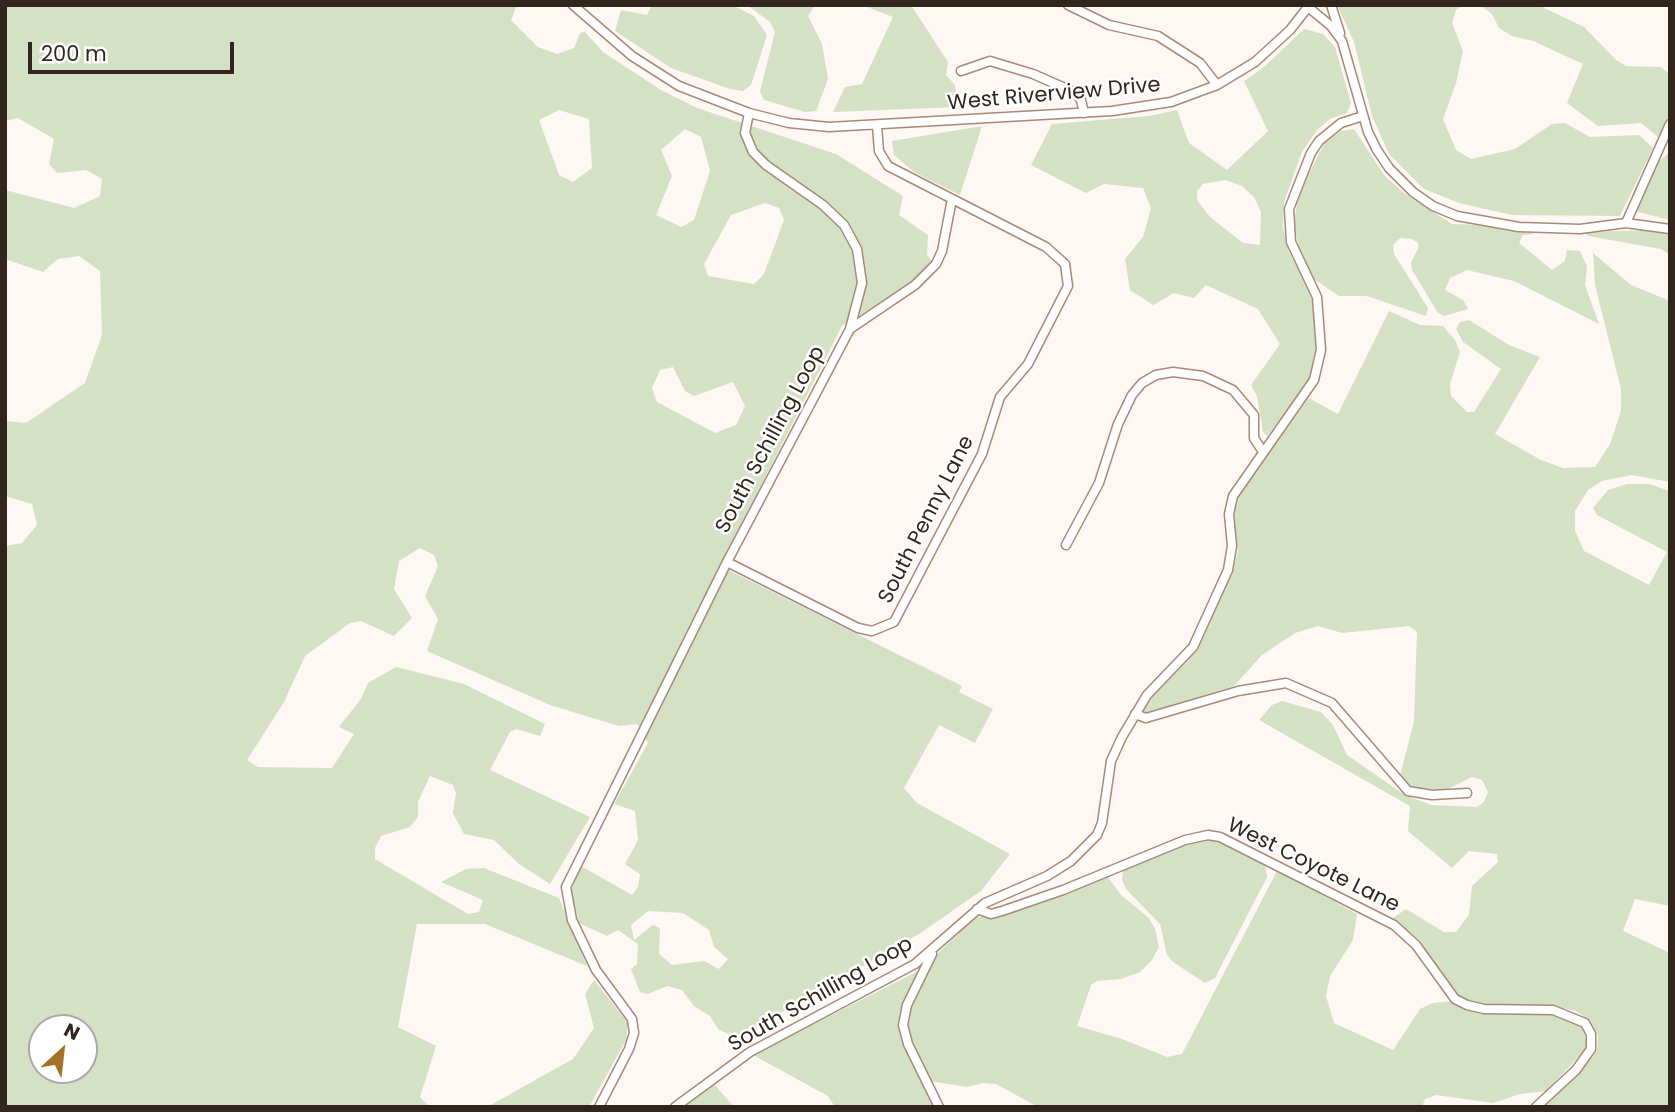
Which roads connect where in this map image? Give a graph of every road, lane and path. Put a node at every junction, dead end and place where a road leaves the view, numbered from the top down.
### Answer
1 (573, 5) edge
2 (1068, 5) edge
3 (1331, 5) edge
4 (1309, 6) edge
5 (1346, 52) junction
6 (961, 71) dead end
7 (1217, 85) junction
8 (749, 113) junction
9 (1084, 113) junction
10 (1363, 116) junction
11 (1670, 124) edge
12 (877, 126) junction
13 (952, 199) junction
14 (1626, 223) junction
15 (1670, 229) edge
16 (850, 329) junction
17 (1263, 452) junction
18 (1066, 545) dead end
19 (727, 562) junction
20 (1135, 714) junction
21 (1467, 793) dead end
22 (977, 909) junction
23 (933, 951) junction
24 (599, 1107) edge
25 (675, 1107) edge
26 (939, 1107) edge
27 (1536, 1107) edge

1 - 8 street, West Riverview Drive
2 - 7 street
3 - 5 street
4 - 5 street, West Riverview Drive
4 - 7 street, West Riverview Drive
5 - 10 street, West Riverview Drive
6 - 9 street
7 - 9 street, West Riverview Drive
8 - 12 street, West Riverview Drive
8 - 16 street, South Schilling Loop
9 - 12 street, West Riverview Drive
10 - 14 street, West Riverview Drive
10 - 17 street, South Schilling Loop
11 - 14 street
12 - 13 street, South Penny Lane
13 - 16 street
13 - 19 street, South Penny Lane
14 - 15 street, West Riverview Drive
16 - 19 street, South Schilling Loop
17 - 18 street
17 - 20 street, South Schilling Loop
19 - 24 street, South Schilling Loop
20 - 21 street
20 - 22 street, South Schilling Loop
22 - 23 street, South Schilling Loop
22 - 27 street, West Coyote Lane
23 - 25 street, South Schilling Loop
23 - 26 street

